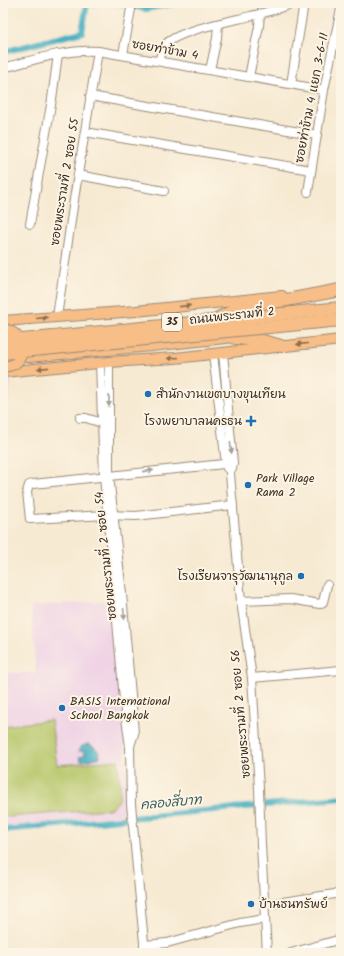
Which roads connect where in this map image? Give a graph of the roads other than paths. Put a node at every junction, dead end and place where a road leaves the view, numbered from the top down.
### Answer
1 (132, 3) edge
2 (296, 3) edge
3 (304, 3) edge
4 (341, 9) edge
5 (260, 14) junction
6 (218, 24) junction
7 (98, 51) junction
8 (58, 54) junction
9 (123, 55) junction
10 (159, 61) junction
11 (3, 68) edge
12 (210, 70) junction
13 (250, 77) junction
14 (291, 84) junction
15 (324, 90) junction
16 (90, 96) junction
17 (85, 132) junction
18 (317, 135) junction
19 (311, 170) junction
20 (78, 175) junction
21 (164, 191) dead end
22 (308, 192) dead end
23 (30, 224) dead end
24 (341, 290) edge
25 (341, 305) edge
26 (341, 308) edge
27 (57, 316) junction
28 (220, 317) junction
29 (341, 320) edge
30 (3, 321) edge
31 (341, 326) edge
32 (3, 328) edge
33 (227, 337) junction
34 (3, 340) edge
35 (341, 340) edge
36 (281, 346) junction
37 (3, 353) edge
38 (218, 353) junction
39 (3, 358) edge
40 (104, 362) junction
41 (3, 367) edge
42 (3, 372) edge
43 (80, 418) dead end
44 (102, 423) junction
45 (229, 463) junction
46 (106, 476) junction
47 (233, 505) junction
48 (111, 515) junction
49 (327, 585) dead end
50 (241, 601) junction
51 (341, 670) edge
52 (252, 678) junction
53 (341, 894) edge
54 (264, 905) junction
55 (264, 919) junction
56 (341, 940) edge
57 (144, 949) edge
58 (267, 953) edge
59 (291, 953) edge

1 - 9 street
2 - 5 street
3 - 14 street
4 - 15 street, ซอยท่าข้าม 4 แยก 3-6-11
5 - 6 street
5 - 13 street
6 - 10 street
6 - 12 street
7 - 8 street, ซอยท่าข้าม 4
7 - 9 street, ซอยท่าข้าม 4
7 - 16 street, ซอยพระรามที่ 2 ซอย 55
8 - 11 street, ซอยท่าข้าม 4
8 - 23 street
9 - 10 street, ซอยท่าข้าม 4
10 - 12 street, ซอยท่าข้าม 4
12 - 13 street, ซอยท่าข้าม 4
13 - 14 street, ซอยท่าข้าม 4
14 - 15 street, ซอยท่าข้าม 4
15 - 18 street, ซอยท่าข้าม 4 แยก 3-6-11
16 - 17 street, ซอยพระรามที่ 2 ซอย 55
16 - 18 street
17 - 19 street
17 - 20 street, ซอยพระรามที่ 2 ซอย 55
18 - 19 street, ซอยท่าข้าม 4 แยก 3-6-11
19 - 22 street, ซอยท่าข้าม 4 แยก 3-6-11
20 - 21 street
20 - 27 street, ซอยพระรามที่ 2 ซอย 55
27 -> 24 main road, ถนนพระรามที่ 2 / 35
24 - 28 highway
25 - 28 highway, ถนนพระรามที่ 2 / 35
26 - 34 highway, bridge
30 -> 27 main road, ถนนพระรามที่ 2 / 35
28 - 34 highway, ถนนพระรามที่ 2 / 35
29 - 37 highway, bridge
31 - 33 highway, ถนนพระรามที่ 2 / 35
32 - 41 main road, bridge
33 - 36 highway
33 - 39 highway, ถนนพระรามที่ 2 / 35
35 -> 36 main road
36 - 38 main road
38 -> 40 main road
38 - 45 street, ซอยพระรามที่ 2 ซอย 56
40 -> 42 main road
40 - 44 street, ซอยพระรามที่ 2 ซอย 54
40 -> 46 street, ซอยพระรามที่ 2 ซอย 54
43 - 44 street
44 - 46 street, ซอยพระรามที่ 2 ซอย 54
46 -> 45 street
45 - 47 street, ซอยพระรามที่ 2 ซอย 56
46 - 48 street, ซอยพระรามที่ 2 ซอย 54
46 - 48 street
47 - 48 street
47 - 50 street, ซอยพระรามที่ 2 ซอย 56
48 - 57 street, ซอยพระรามที่ 2 ซอย 54
49 - 50 street
50 - 52 street, ซอยพระรามที่ 2 ซอย 56
51 - 52 street
52 - 54 street, ซอยพระรามที่ 2 ซอย 56
53 - 54 street
54 - 55 street, ซอยพระรามที่ 2 ซอย 56
55 - 57 street
55 - 58 street, ซอยพระรามที่ 2 ซอย 56
56 - 59 street

